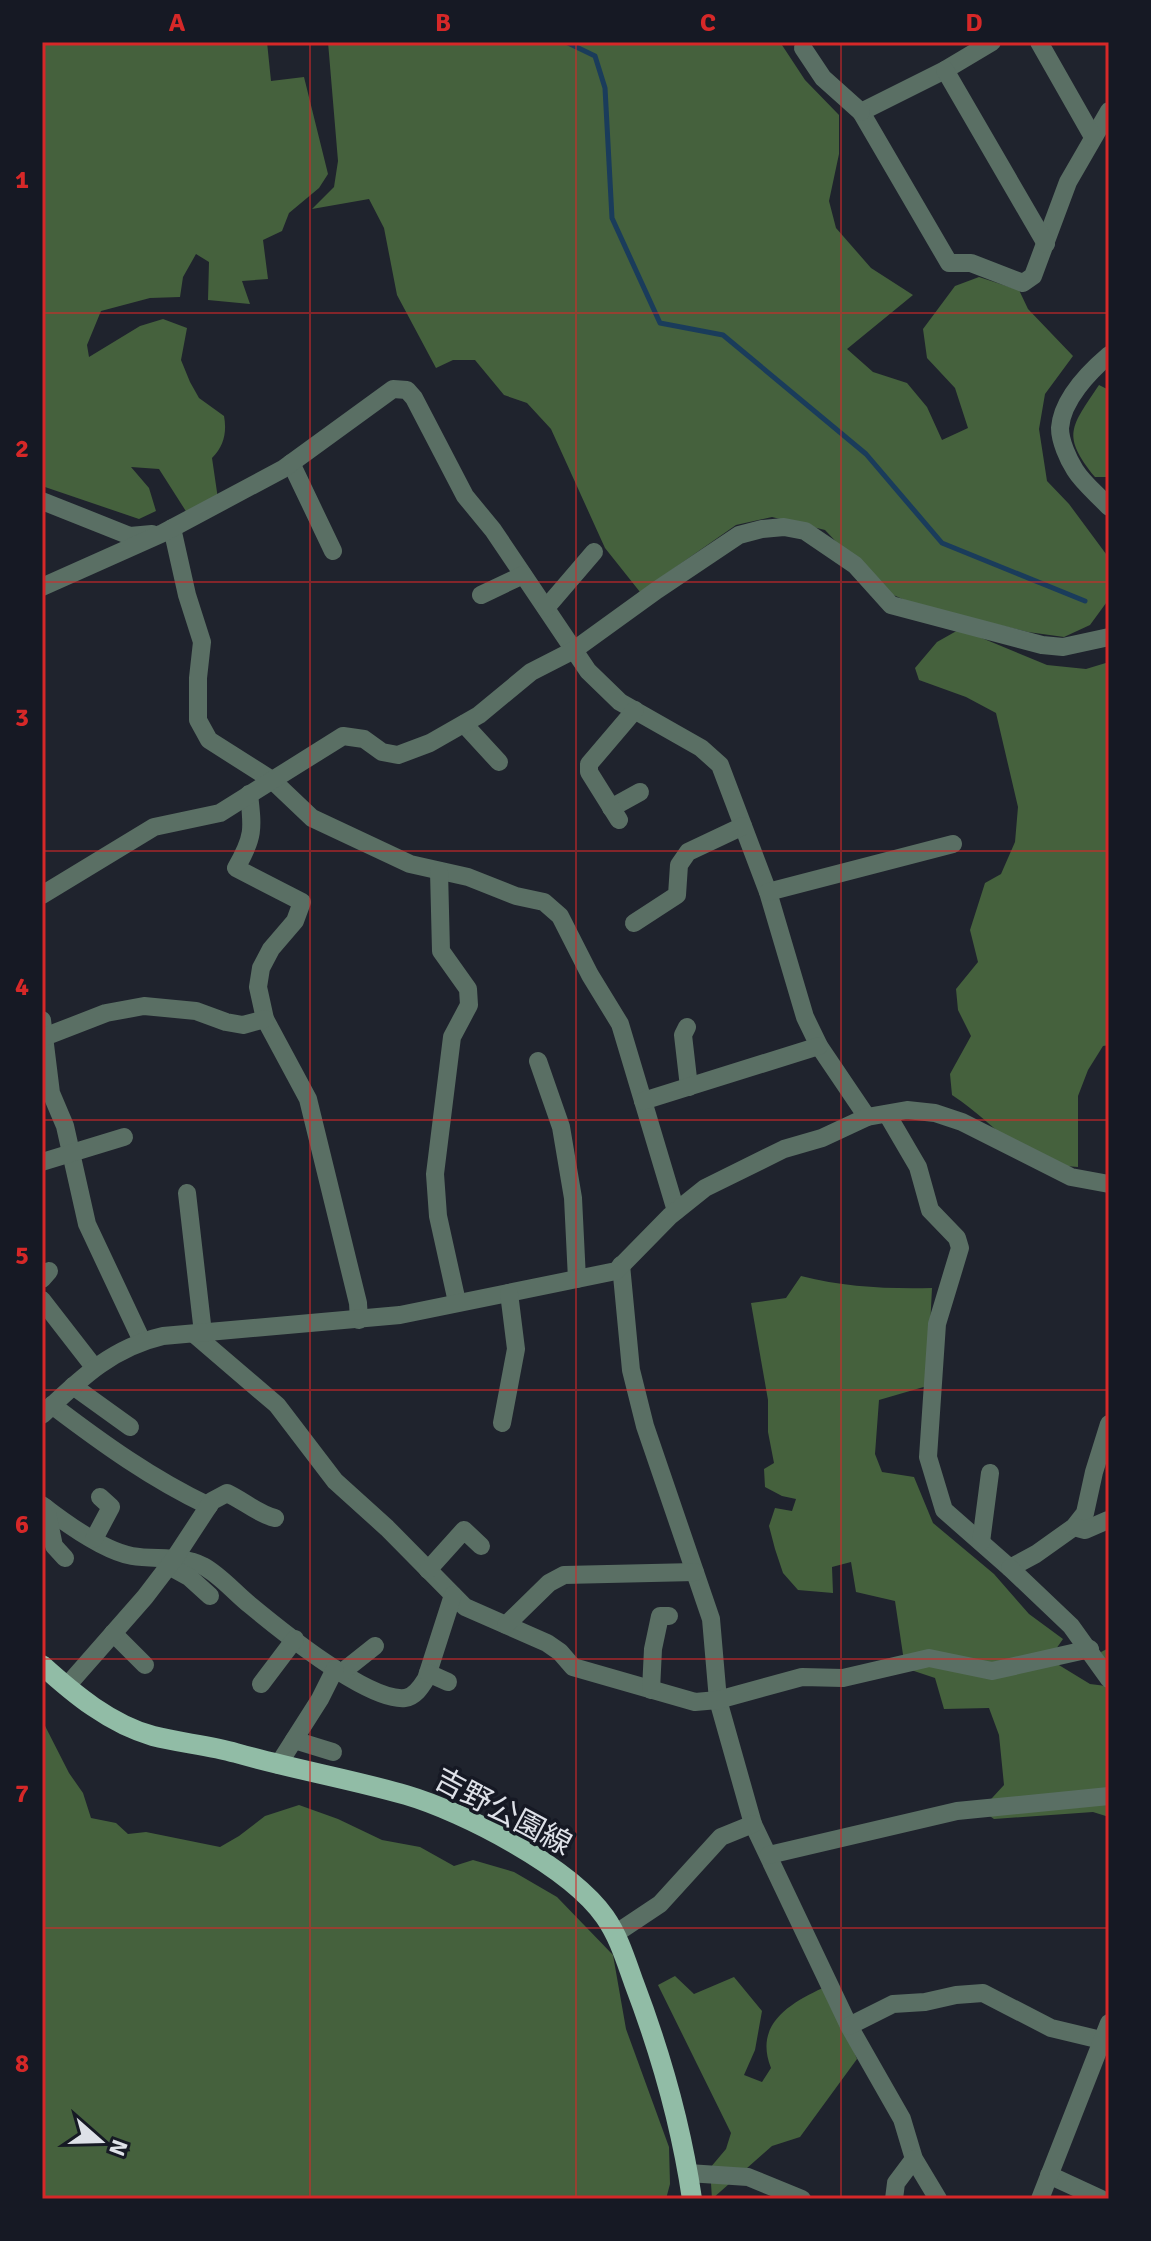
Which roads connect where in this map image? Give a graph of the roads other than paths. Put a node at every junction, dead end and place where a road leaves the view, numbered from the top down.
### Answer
1 (992, 42) edge
2 (1039, 42) edge
3 (805, 44) edge
4 (945, 70) junction
5 (1109, 111) edge
6 (861, 112) junction
7 (1093, 137) junction
8 (1046, 244) junction
9 (1109, 355) edge
10 (291, 463) junction
11 (42, 501) edge
12 (1109, 507) edge
13 (168, 531) junction
14 (333, 551) dead end
15 (594, 552) dead end
16 (523, 575) junction
17 (42, 587) edge
18 (481, 595) dead end
19 (546, 608) junction
20 (1109, 637) edge
21 (574, 650) junction
22 (635, 710) junction
23 (464, 724) junction
24 (499, 762) dead end
25 (272, 780) junction
26 (640, 792) dead end
27 (249, 794) junction
28 (743, 826) junction
29 (953, 844) dead end
30 (439, 871) junction
31 (768, 892) junction
32 (42, 895) edge
33 (634, 923) dead end
34 (265, 1019) junction
35 (687, 1027) dead end
36 (43, 1029) edge
37 (819, 1046) junction
38 (538, 1061) dead end
39 (689, 1087) junction
40 (643, 1101) junction
41 (51, 1114) edge
42 (887, 1114) junction
43 (867, 1117) junction
44 (124, 1137) dead end
45 (71, 1152) junction
46 (42, 1162) edge
47 (1109, 1184) edge
48 (187, 1193) dead end
49 (676, 1211) junction
50 (621, 1265) junction
51 (577, 1279) junction
52 (509, 1293) junction
53 (42, 1300) edge
54 (457, 1302) junction
55 (359, 1320) junction
56 (198, 1334) junction
57 (142, 1341) junction
58 (94, 1367) junction
59 (73, 1386) junction
60 (47, 1410) edge
61 (502, 1423) dead end
62 (1109, 1424) edge
63 (130, 1427) dead end
64 (990, 1473) dead end
65 (100, 1497) dead end
66 (209, 1506) junction
67 (44, 1507) edge
68 (275, 1518) dead end
69 (1108, 1520) edge
70 (1074, 1527) junction
71 (94, 1539) junction
72 (981, 1542) junction
73 (481, 1546) dead end
74 (65, 1558) dead end
75 (172, 1563) junction
76 (1010, 1568) junction
77 (428, 1570) junction
78 (695, 1572) junction
79 (453, 1595) junction
80 (210, 1596) dead end
81 (669, 1616) dead end
82 (506, 1625) junction
83 (113, 1633) junction
84 (295, 1639) junction
85 (375, 1646) dead end
86 (1090, 1649) junction
87 (42, 1665) edge
88 (145, 1665) dead end
89 (338, 1671) junction
90 (1109, 1679) edge
91 (261, 1684) dead end
92 (66, 1687) junction
93 (651, 1690) junction
94 (718, 1700) junction
95 (294, 1740) junction
96 (333, 1752) dead end
97 (278, 1765) junction
98 (1109, 1796) edge
99 (753, 1824) junction
100 (769, 1855) junction
101 (615, 1934) junction
102 (849, 2026) junction
103 (1105, 2032) edge
104 (914, 2159) junction
105 (688, 2173) junction
106 (1049, 2175) junction
107 (692, 2199) edge
108 (802, 2199) edge
109 (894, 2199) edge
110 (938, 2199) edge
111 (1040, 2199) edge
112 (1101, 2199) edge

1 - 4 street
2 - 7 street
3 - 6 street
4 - 6 street
4 - 8 street
5 - 7 street
6 - 8 street
7 - 8 street
9 - 12 street
10 - 13 street
10 - 14 street
10 - 16 street
11 - 13 street
13 - 17 street
13 - 25 street
15 - 19 street
16 - 18 street
16 - 19 street
19 - 21 street
20 - 21 street
21 - 22 street
21 - 23 street
22 - 26 street
22 - 28 street
23 - 24 street
23 - 25 street
25 - 27 street
25 - 30 street
27 - 32 street
27 - 34 street
28 - 31 street
28 - 33 street
29 - 31 street
30 - 40 street
30 - 54 street
31 - 37 street
34 - 36 street
34 - 55 street
35 - 39 street
36 - 41 street
37 - 39 street
37 - 43 street
38 - 51 street
39 - 40 street
40 - 49 street
41 - 45 street
42 - 43 street
42 - 47 street
42 - 72 street
43 - 49 street
44 - 45 street
45 - 46 street
45 - 57 street
48 - 56 street
49 - 50 street
50 - 51 street
50 - 78 street
51 - 52 street
52 - 54 street
52 - 61 street
53 - 58 street
54 - 55 street
55 - 56 street
56 - 57 street
56 - 77 street
57 - 58 street
58 - 59 street
59 - 60 street
59 - 63 street
60 - 66 street
62 - 70 street
64 - 72 street
65 - 71 street
66 - 68 street
66 - 75 street
67 - 71 street
67 - 74 street
69 - 70 street
70 - 76 street
71 - 75 street
72 - 76 street
73 - 77 street
75 - 80 street
75 - 83 street
75 - 84 street
76 - 86 street
77 - 79 street
78 - 82 street
78 - 94 street
79 - 82 street
79 - 89 street
81 - 93 street
82 - 93 street
83 - 88 street
83 - 92 street
84 - 89 street
84 - 91 street
85 - 89 street
86 - 90 street
86 - 94 street
87 - 92 main road, 吉野公園線
89 - 95 street
92 - 97 main road, 吉野公園線
93 - 94 street
94 - 99 street
95 - 96 street
95 - 97 street
97 - 101 main road, 吉野公園線
98 - 100 street
99 - 100 street
99 - 101 street
100 - 102 street
101 - 105 main road, 吉野公園線
102 - 103 street
102 - 104 street
103 - 106 street
104 - 109 street
104 - 110 street
105 - 107 main road, 吉野公園線
105 - 108 street
106 - 111 street
106 - 112 street

